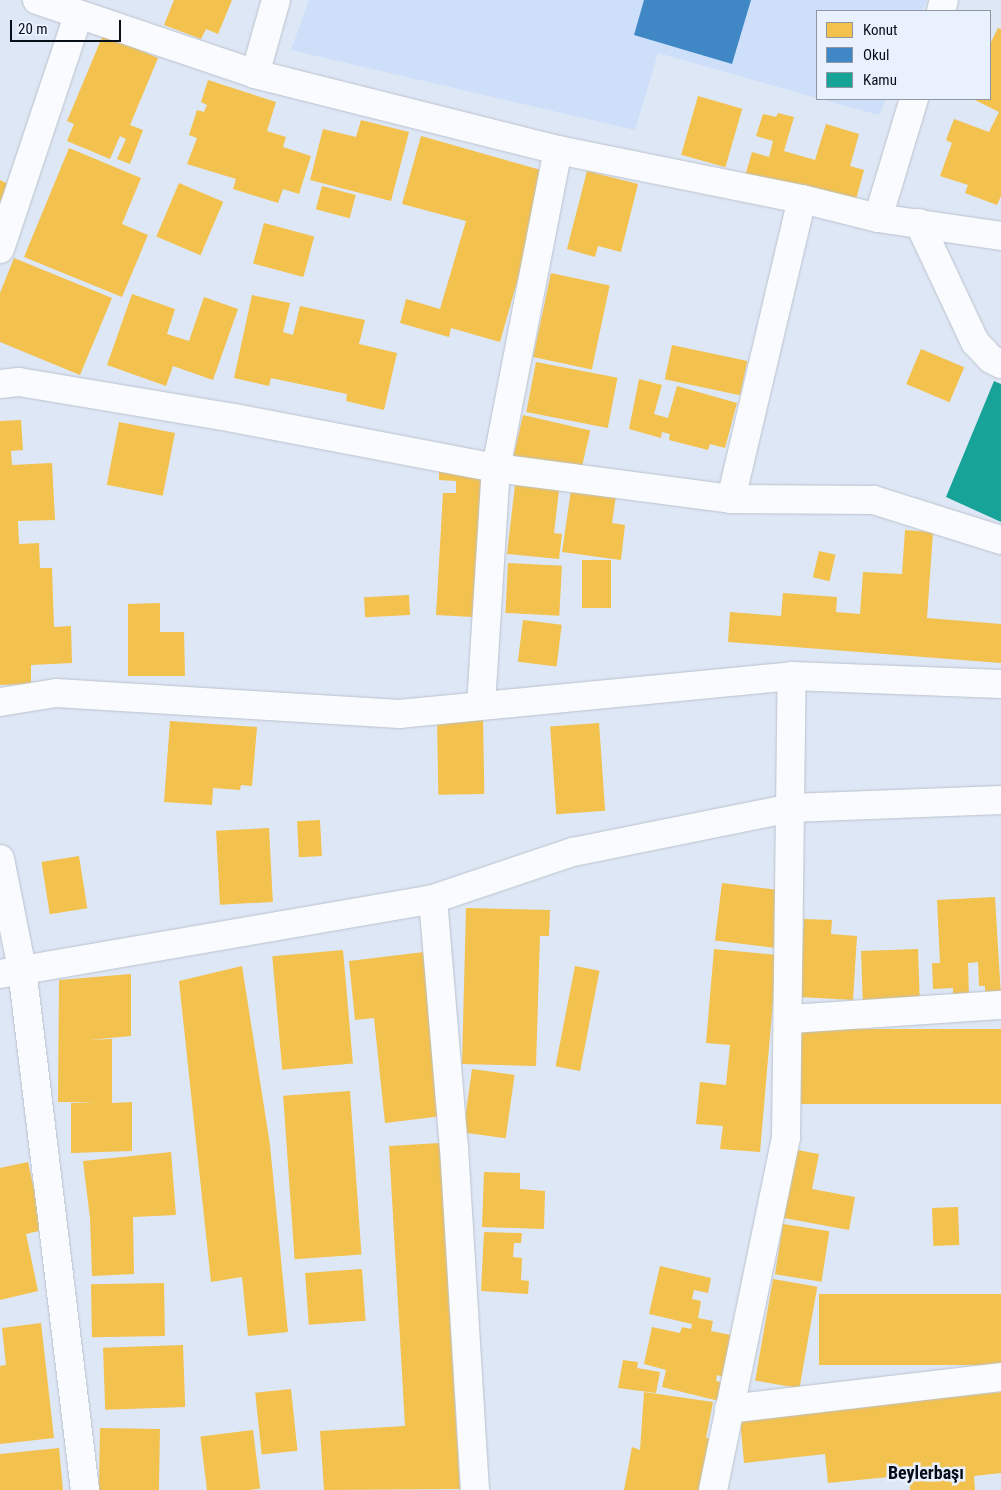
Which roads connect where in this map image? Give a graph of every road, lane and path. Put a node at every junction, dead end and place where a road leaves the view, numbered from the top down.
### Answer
1 (37, 0) edge
2 (276, 0) edge
3 (78, 16) junction
4 (255, 74) junction
5 (914, 100) edge
6 (558, 150) junction
7 (802, 199) junction
8 (878, 218) junction
9 (919, 223) junction
10 (999, 229) edge
11 (0, 249) edge
12 (1001, 364) edge
13 (0, 384) edge
14 (496, 468) junction
15 (731, 499) junction
16 (1001, 540) edge
17 (792, 676) junction
18 (1001, 684) edge
19 (0, 702) edge
20 (482, 706) junction
21 (1001, 800) edge
22 (792, 808) junction
23 (0, 859) edge
24 (433, 899) junction
25 (11, 972) edge
26 (1001, 1005) edge
27 (790, 1019) junction
28 (1001, 1377) edge
29 (729, 1409) junction
30 (85, 1490) edge
31 (475, 1490) edge
32 (713, 1490) edge

1 - 3 street
2 - 4 street
3 - 4 street
3 - 11 street
4 - 6 street
5 - 8 street
6 - 7 street
6 - 14 street
7 - 8 street
7 - 15 street
8 - 9 street
9 - 10 street
9 - 12 street
13 - 14 street
14 - 15 street
14 - 20 street
15 - 16 street
17 - 18 street
17 - 20 street
17 - 22 street
19 - 20 street
21 - 22 street
22 - 24 street
22 - 27 street
23 - 25 street
24 - 25 street
24 - 31 street
25 - 30 street
26 - 27 street
27 - 29 street
28 - 29 street
29 - 32 street

